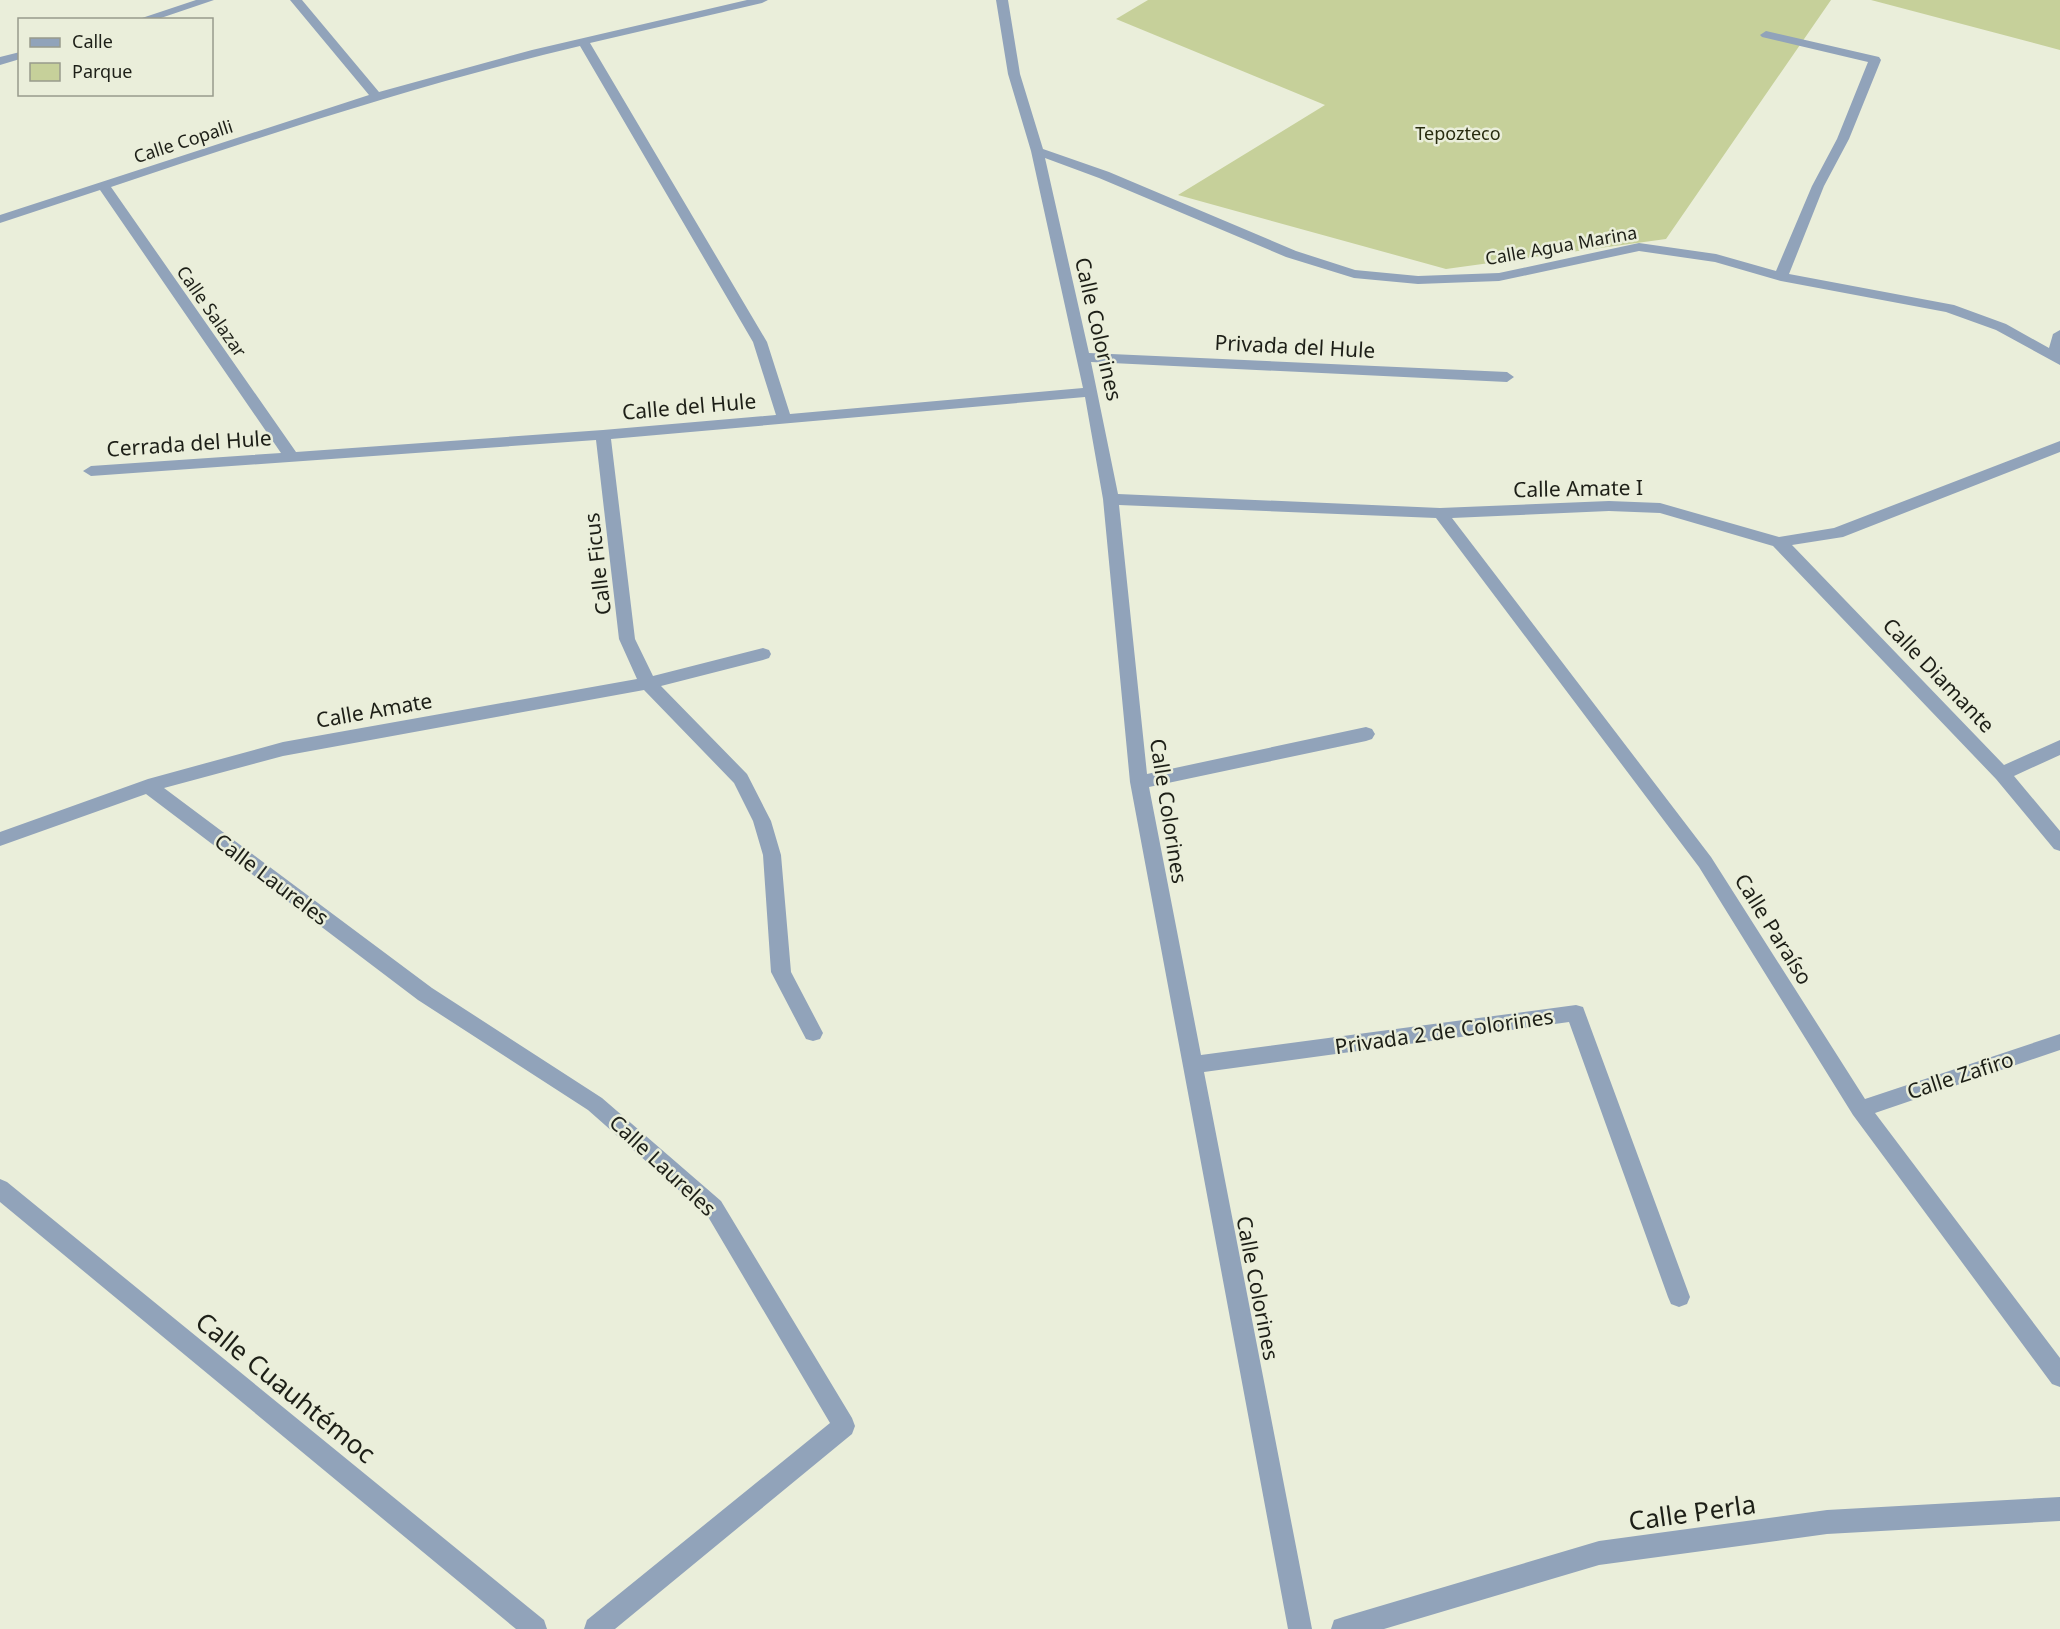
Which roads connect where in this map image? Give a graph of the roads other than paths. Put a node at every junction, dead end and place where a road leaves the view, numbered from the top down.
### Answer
1 (208, 0) edge
2 (296, 0) edge
3 (762, 0) edge
4 (1002, 0) edge
5 (148, 18) edge
6 (1766, 35) dead end
7 (583, 41) junction
8 (18, 56) edge
9 (0, 61) edge
10 (377, 97) junction
11 (1037, 151) junction
12 (103, 185) junction
13 (0, 219) edge
14 (1781, 277) junction
15 (2060, 334) edge
16 (1082, 357) junction
17 (2057, 359) edge
18 (1507, 377) dead end
19 (1091, 392) junction
20 (784, 418) junction
21 (603, 435) junction
22 (2060, 446) edge
23 (291, 456) junction
24 (91, 471) dead end
25 (1111, 499) junction
26 (1440, 513) junction
27 (1779, 542) junction
28 (763, 654) dead end
29 (648, 683) junction
30 (1366, 734) dead end
31 (2060, 747) edge
32 (2002, 774) junction
33 (1139, 782) junction
34 (148, 786) junction
35 (0, 839) edge
36 (2060, 844) edge
37 (813, 1033) dead end
38 (2060, 1042) edge
39 (1192, 1065) junction
40 (1860, 1109) junction
41 (0, 1189) edge
42 (1679, 1297) dead end
43 (2060, 1376) edge
44 (2060, 1509) edge
45 (535, 1629) edge
46 (596, 1629) edge
47 (1300, 1629) edge
48 (1343, 1629) edge

1 - 5 street
2 - 10 street
3 - 7 street, Calle Copalli
4 - 11 street, Calle Colorines
6 - 14 street
7 - 10 street, Calle Copalli
7 - 20 street
8 - 9 street
10 - 12 street, Calle Copalli
11 - 14 street, Calle Agua Marina
11 - 16 street, Calle Colorines
12 - 13 street, Calle Copalli
12 - 23 street, Calle Salazar
14 - 17 street, Calle Agua Marina
15 - 17 street
16 - 18 street, Privada del Hule
16 - 19 street, Calle Colorines
19 - 20 street, Calle del Hule
19 - 25 street, Calle Colorines
20 - 21 street, Calle del Hule
21 - 23 street, Calle del Hule
21 - 29 street, Calle Ficus
22 - 27 street, Calle Amate I
23 - 24 street, Cerrada del Hule
25 - 26 street, Calle Amate I
25 - 33 street, Calle Colorines
26 - 27 street, Calle Amate I
26 - 40 street, Calle Paraíso
27 - 32 street, Calle Diamante
28 - 29 street, Calle Amate
29 - 34 street, Calle Amate
29 - 37 street, Calle Ficus
30 - 33 street
31 - 32 street
32 - 36 street, Calle Diamante
33 - 39 street, Calle Colorines
34 - 35 street, Calle Amate
34 - 46 street, Calle Laureles
38 - 40 street, Calle Zafiro
39 - 42 street, Privada 2 de Colorines
39 - 47 street, Calle Colorines
40 - 43 street, Calle Paraíso
41 - 45 street, Calle Cuauhtémoc
44 - 48 street, Calle Perla

